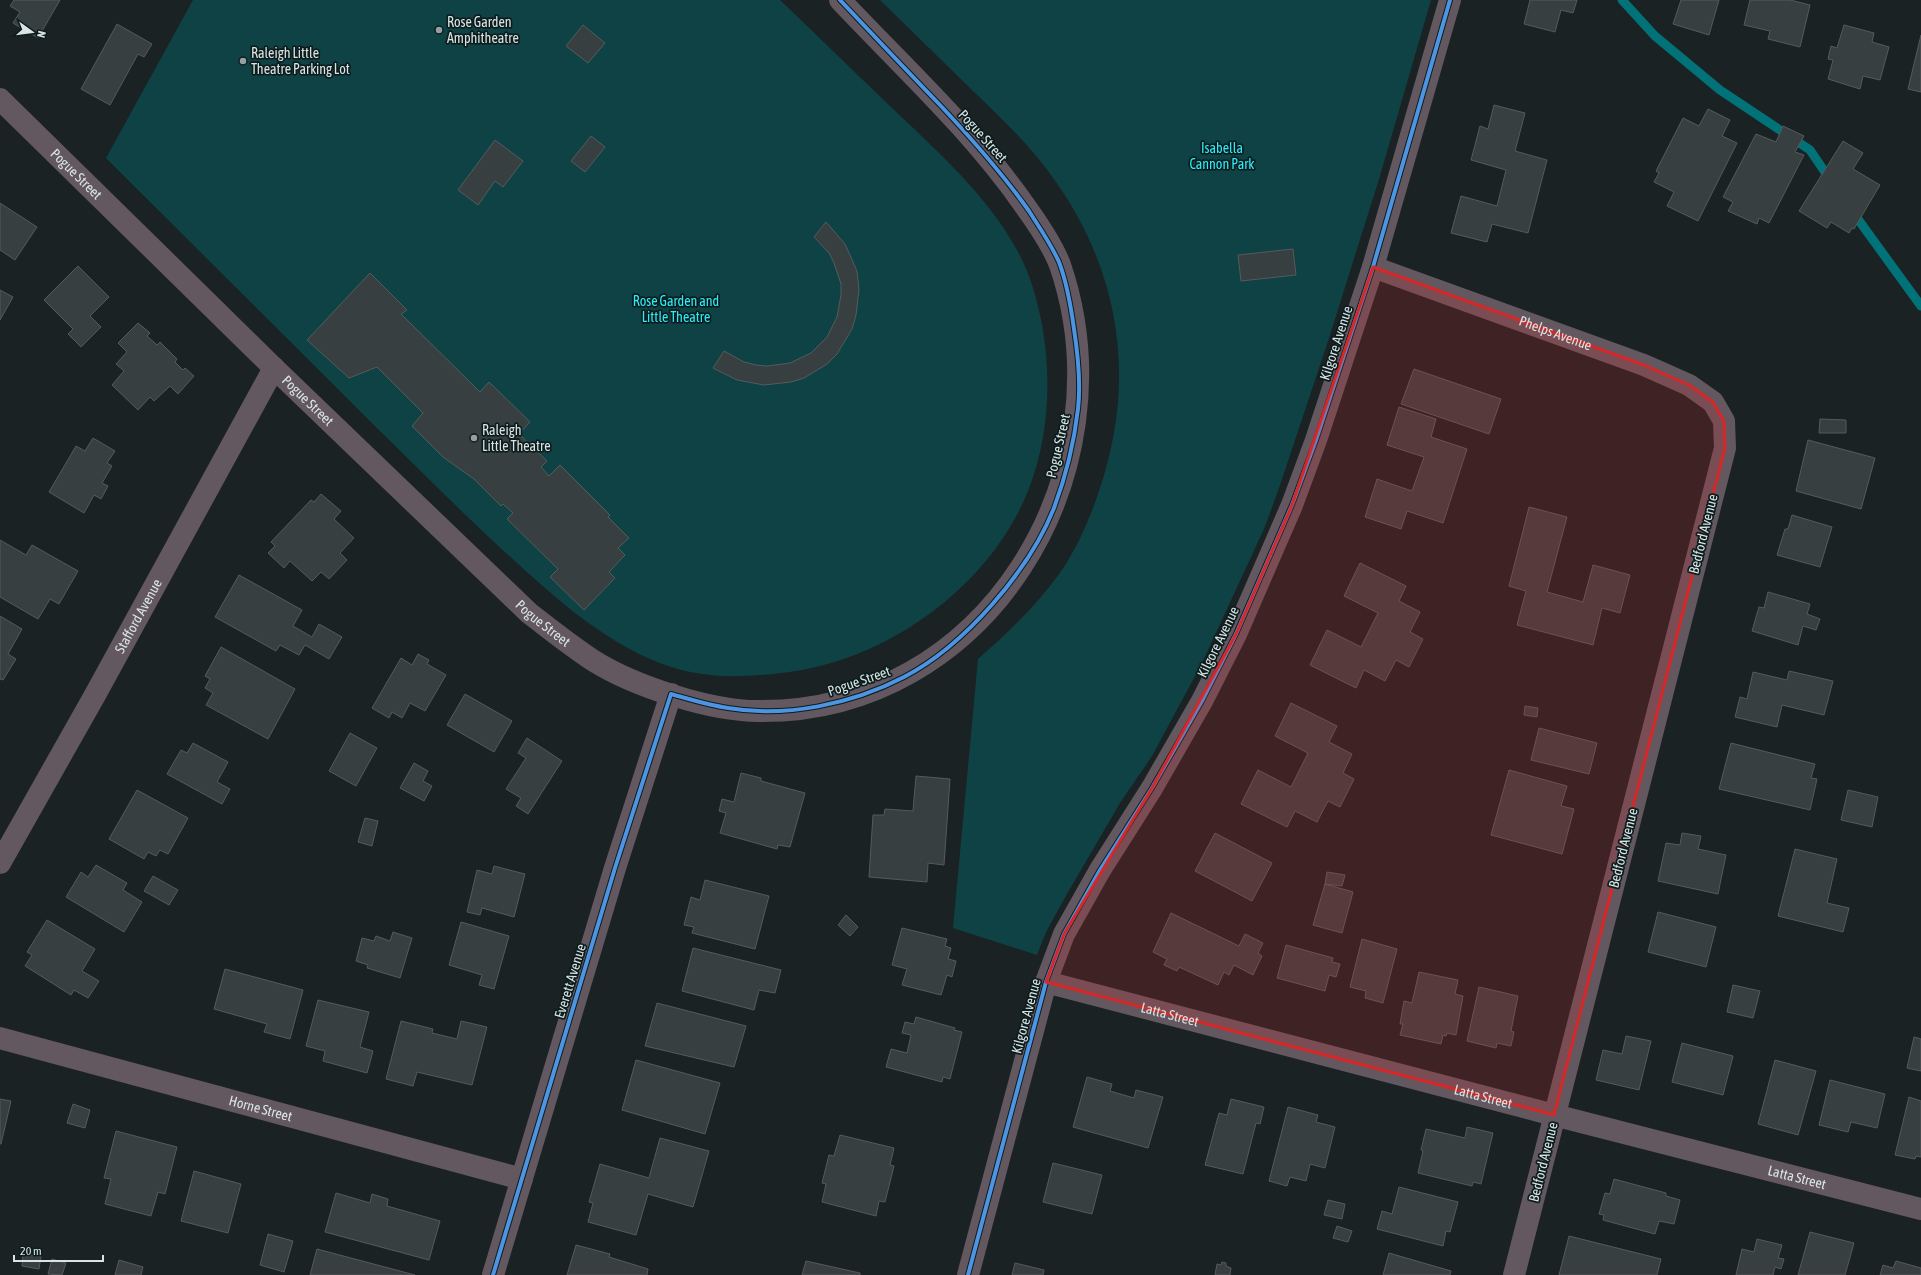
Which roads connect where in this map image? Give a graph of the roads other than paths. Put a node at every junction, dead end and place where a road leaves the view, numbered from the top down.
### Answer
1 (840, 0) edge
2 (1450, 0) edge
3 (0, 99) edge
4 (1373, 267) junction
5 (274, 368) junction
6 (1724, 421) joint
7 (671, 694) junction
8 (0, 862) edge
9 (1046, 982) junction
10 (0, 1038) edge
11 (1554, 1116) junction
12 (522, 1179) junction
13 (1921, 1209) edge
14 (493, 1275) edge
15 (968, 1275) edge
16 (1514, 1275) edge

1 - 7 street, Pogue Street
2 - 4 street, Kilgore Avenue
3 - 5 street, Pogue Street
4 - 6 street, Phelps Avenue
4 - 9 street, Kilgore Avenue
5 - 7 street, Pogue Street
5 - 8 street, Stafford Avenue
6 - 11 street, Bedford Avenue
7 - 12 street, Everett Avenue
9 - 11 street, Latta Street
9 - 15 street, Kilgore Avenue
10 - 12 street, Horne Street
11 - 13 street, Latta Street
11 - 16 street, Bedford Avenue
12 - 14 street, Everett Avenue

